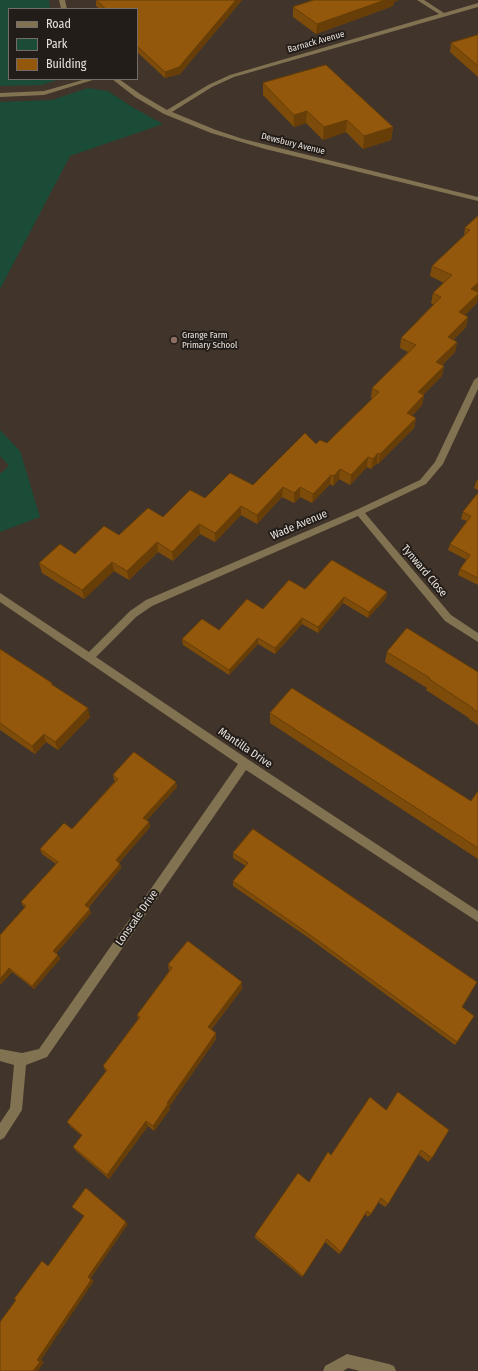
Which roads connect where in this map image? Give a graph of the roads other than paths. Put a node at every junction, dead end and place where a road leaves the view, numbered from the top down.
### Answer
1 (420, 0) edge
2 (476, 7) edge
3 (442, 14) junction
4 (90, 80) edge
5 (116, 80) edge
6 (0, 95) edge
7 (166, 112) junction
8 (478, 199) edge
9 (478, 380) edge
10 (359, 512) junction
11 (0, 597) edge
12 (478, 638) edge
13 (90, 656) junction
14 (245, 763) junction
15 (478, 917) edge
16 (0, 1055) edge
17 (20, 1060) junction
18 (0, 1134) edge
19 (330, 1371) edge
20 (389, 1371) edge

1 - 3 street
2 - 3 street, Barnack Avenue
3 - 7 street, Barnack Avenue
4 - 6 street
5 - 7 street, Dewsbury Avenue
7 - 8 street, Dewsbury Avenue
9 - 10 street, Wade Avenue
10 - 12 street, Tynward Close
10 - 13 street, Wade Avenue
11 - 13 street, Mantilla Drive
13 - 14 street, Mantilla Drive
14 - 15 street, Mantilla Drive
14 - 17 street, Lonscale Drive
16 - 17 street, Lonscale Drive
17 - 18 street
19 - 20 street

